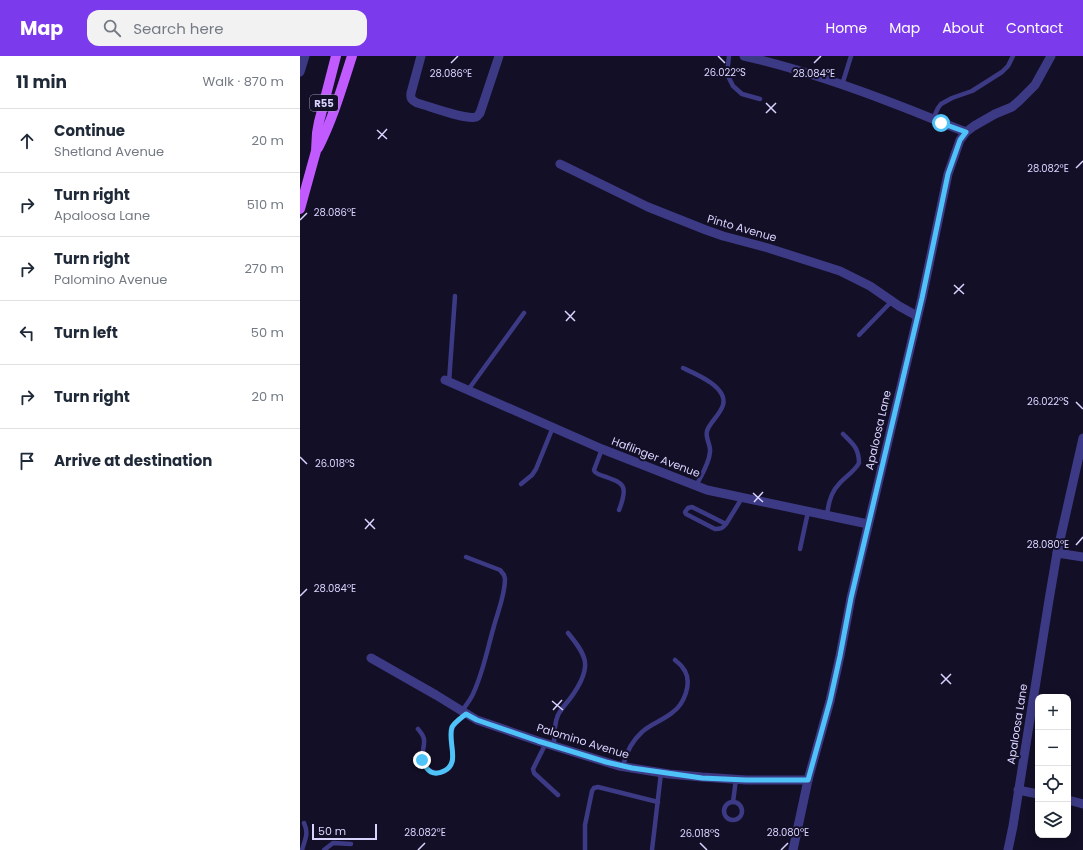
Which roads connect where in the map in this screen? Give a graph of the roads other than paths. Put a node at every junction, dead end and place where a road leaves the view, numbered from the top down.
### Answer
1 (305, 56) edge
2 (336, 56) edge
3 (352, 56) edge
4 (421, 56) edge
5 (499, 56) edge
6 (729, 56) edge
7 (744, 56) edge
8 (851, 56) edge
9 (1013, 56) edge
10 (1051, 56) edge
11 (300, 72) edge
12 (842, 85) junction
13 (760, 99) dead end
14 (933, 120) junction
15 (966, 132) junction
16 (316, 151) junction
17 (560, 164) dead end
18 (300, 209) edge
19 (455, 296) dead end
20 (892, 301) junction
21 (524, 313) dead end
22 (917, 316) junction
23 (859, 335) dead end
24 (683, 368) dead end
25 (447, 381) joint
26 (468, 390) junction
27 (553, 427) junction
28 (844, 434) dead end
29 (1083, 438) edge
30 (602, 449) junction
31 (521, 484) dead end
32 (696, 486) junction
33 (742, 498) junction
34 (619, 510) dead end
35 (808, 512) junction
36 (827, 516) junction
37 (726, 524) junction
38 (868, 524) junction
39 (800, 549) dead end
40 (1057, 553) junction
41 (1083, 556) edge
42 (466, 557) dead end
43 (568, 633) dead end
44 (371, 658) dead end
45 (675, 660) dead end
46 (464, 713) junction
47 (418, 729) dead end
48 (550, 745) junction
49 (623, 766) junction
50 (661, 773) junction
51 (736, 779) junction
52 (808, 780) junction
53 (1018, 790) junction
54 (1035, 793) edge
55 (558, 795) dead end
56 (1071, 801) edge
57 (658, 802) junction
58 (733, 802) junction
59 (1083, 804) edge
60 (304, 823) dead end
61 (351, 844) dead end
62 (302, 850) edge
63 (324, 850) edge
64 (585, 850) edge
65 (652, 850) edge
66 (793, 850) edge
67 (1008, 850) edge

1 - 11 street
2 - 16 main road, R55
3 - 16 main road, R55
4 - 5 street
6 - 13 lane
7 - 12 street
8 - 12 lane
9 - 14 lane
10 - 15 street, Apaloosa Lane
12 - 14 street
14 - 15 street
15 - 22 street, Apaloosa Lane
16 - 18 main road, R55
17 - 20 street, Pinto Avenue
19 - 25 lane
20 - 22 street, Pinto Avenue
20 - 23 lane
21 - 26 lane
22 - 38 street, Apaloosa Lane
24 - 32 lane
25 - 26 street, Haflinger Avenue
26 - 27 street, Haflinger Avenue
27 - 30 street, Haflinger Avenue
27 - 31 lane
28 - 36 lane
29 - 40 street, Apaloosa Lane
30 - 32 street, Haflinger Avenue
30 - 34 lane
32 - 33 street, Haflinger Avenue
33 - 35 street, Haflinger Avenue
33 - 37 lane
35 - 36 street, Haflinger Avenue
35 - 39 lane
36 - 38 street, Haflinger Avenue
37 - 37 lane
38 - 52 street, Apaloosa Lane
40 - 41 street
40 - 53 street, Apaloosa Lane
42 - 46 lane
43 - 48 lane
44 - 46 street, Palomino Avenue
45 - 49 lane
46 - 47 lane
46 - 48 street, Palomino Avenue
48 - 49 street, Palomino Avenue
48 - 55 lane
49 - 50 street, Palomino Avenue
50 - 51 street, Palomino Avenue
50 - 57 lane
51 - 52 street, Palomino Avenue
51 - 58 lane
52 - 66 street, Apaloosa Lane
53 - 54 street
53 - 67 street, Apaloosa Lane
56 - 59 street
57 - 64 lane
57 - 65 lane
58 - 58 lane
60 - 62 lane
61 - 63 lane

